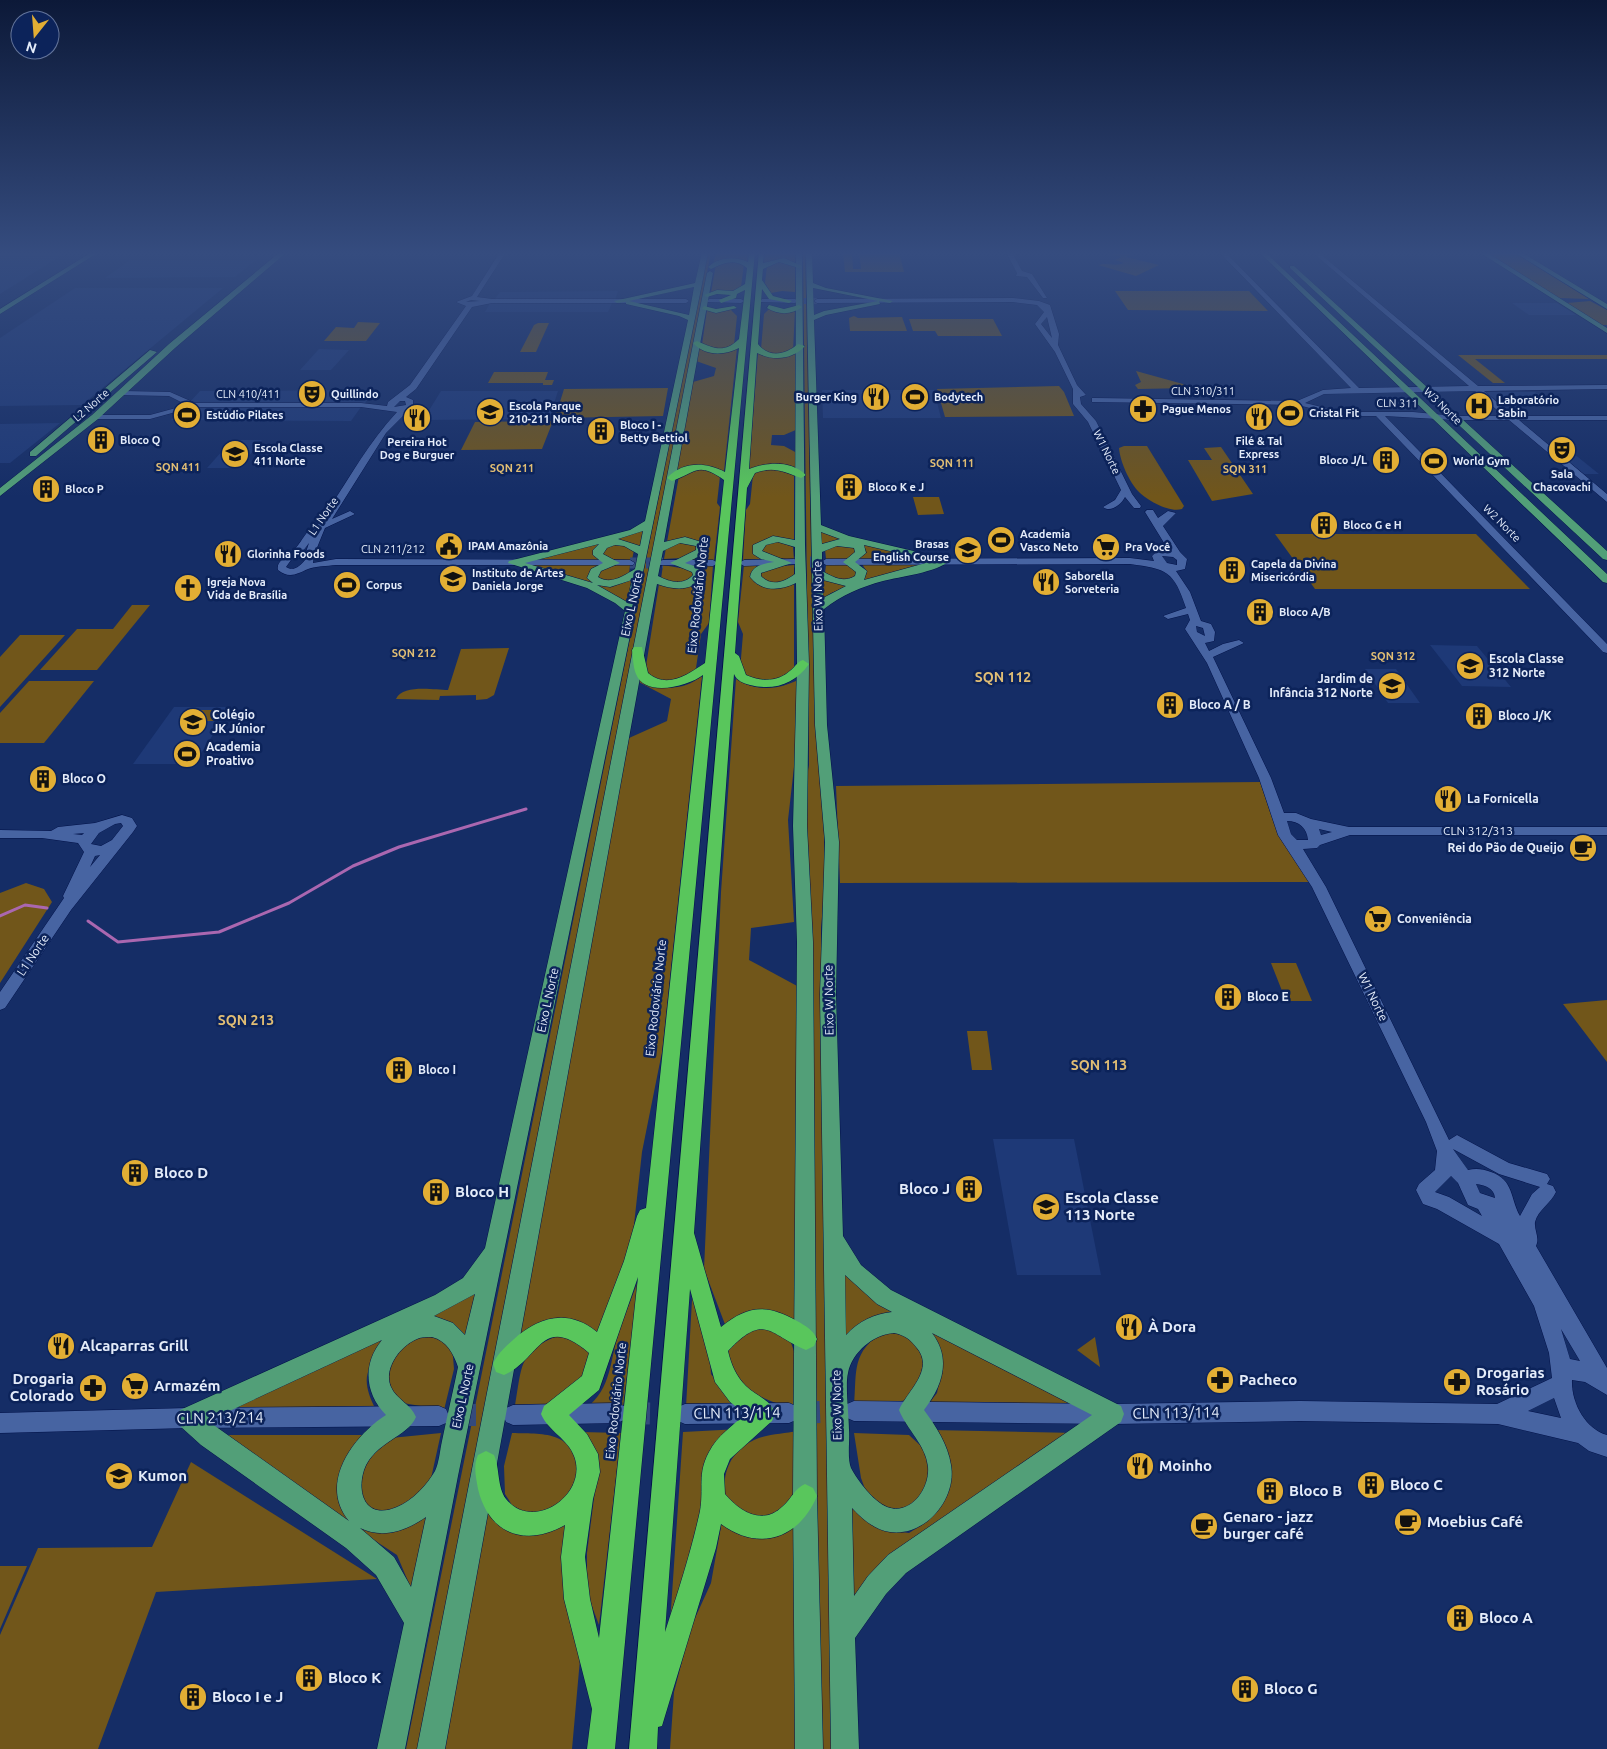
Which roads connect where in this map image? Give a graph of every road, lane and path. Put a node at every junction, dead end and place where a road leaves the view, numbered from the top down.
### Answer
1 (175, 334) edge
2 (187, 334) edge
3 (449, 334) edge
4 (691, 334) edge
5 (697, 334) edge
6 (747, 334) edge
7 (751, 334) edge
8 (800, 334) edge
9 (811, 334) edge
10 (1044, 334) edge
11 (1054, 334) edge
12 (1302, 334) edge
13 (1347, 334) edge
14 (1363, 334) edge
15 (1412, 334) edge
16 (1055, 341) junction
17 (748, 342) junction
18 (697, 343) junction
19 (801, 346) junction
20 (1373, 358) junction
21 (1398, 366) junction
22 (1384, 367) junction
23 (122, 378) junction
24 (139, 378) junction
25 (413, 387) junction
26 (1475, 387) junction
27 (1607, 387) edge
28 (1421, 388) junction
29 (1407, 389) junction
30 (1357, 390) junction
31 (123, 393) junction
32 (1079, 395) junction
33 (1315, 395) junction
34 (179, 399) junction
35 (1298, 402) junction
36 (393, 404) junction
37 (407, 404) junction
38 (1094, 404) junction
39 (194, 405) junction
40 (1081, 406) junction
41 (168, 411) junction
42 (1331, 412) junction
43 (1378, 414) junction
44 (1436, 416) junction
45 (95, 417) junction
46 (1090, 418) junction
47 (1455, 418) junction
48 (1512, 418) junction
49 (1607, 418) edge
50 (392, 421) junction
51 (1446, 426) junction
52 (57, 434) junction
53 (74, 435) junction
54 (1477, 438) junction
55 (1462, 442) junction
56 (1494, 453) junction
57 (801, 475) junction
58 (353, 477) junction
59 (672, 478) junction
60 (729, 479) junction
61 (0, 481) edge
62 (1124, 488) junction
63 (0, 493) edge
64 (743, 493) junction
65 (1607, 500) edge
66 (339, 503) junction
67 (1107, 508) dead end
68 (1143, 509) junction
69 (1171, 513) dead end
70 (650, 522) junction
71 (815, 526) junction
72 (1159, 526) junction
73 (321, 527) junction
74 (800, 545) junction
75 (817, 550) junction
76 (1176, 554) junction
77 (295, 555) junction
78 (310, 556) junction
79 (1607, 557) edge
80 (1161, 560) junction
81 (944, 561) junction
82 (336, 562) junction
83 (616, 562) junction
84 (790, 562) junction
85 (848, 562) junction
86 (513, 563) junction
87 (645, 563) junction
88 (664, 563) tunnel mouth
89 (675, 563) junction
90 (713, 563) dead end
91 (744, 563) dead end
92 (1182, 567) junction
93 (304, 568) junction
94 (815, 570) junction
95 (1607, 580) edge
96 (818, 608) junction
97 (631, 610) junction
98 (1192, 610) junction
99 (1168, 616) dead end
100 (1200, 623) junction
101 (1239, 643) dead end
102 (638, 650) junction
103 (731, 650) junction
104 (1607, 650) edge
105 (1212, 658) junction
106 (711, 664) junction
107 (803, 664) junction
108 (1270, 792) junction
109 (1280, 820) junction
110 (1302, 820) junction
111 (99, 827) junction
112 (1350, 831) junction
113 (1607, 831) edge
114 (0, 834) edge
115 (42, 834) junction
116 (117, 843) junction
117 (1293, 844) junction
118 (1314, 844) junction
119 (88, 845) junction
120 (1310, 873) junction
121 (66, 906) junction
122 (0, 1004) edge
123 (1450, 1143) junction
124 (658, 1176) junction
125 (1475, 1179) junction
126 (1495, 1204) junction
127 (683, 1226) junction
128 (833, 1234) junction
129 (1503, 1238) junction
130 (496, 1246) junction
131 (1534, 1259) junction
132 (806, 1339) junction
133 (717, 1346) junction
134 (600, 1349) junction
135 (504, 1364) junction
136 (470, 1368) junction
137 (837, 1371) junction
138 (1561, 1379) junction
139 (1607, 1386) edge
140 (910, 1410) junction
141 (854, 1411) tunnel mouth
142 (616, 1413) tunnel mouth
143 (764, 1413) junction
144 (789, 1413) tunnel mouth
145 (513, 1414) tunnel mouth
146 (552, 1414) junction
147 (685, 1414) tunnel mouth
148 (1113, 1414) junction
149 (1498, 1414) junction
150 (439, 1416) tunnel mouth
151 (405, 1417) junction
152 (188, 1418) junction
153 (0, 1423) edge
154 (1598, 1444) edge
155 (486, 1463) junction
156 (838, 1468) junction
157 (446, 1476) junction
158 (805, 1496) junction
159 (581, 1499) junction
160 (714, 1499) junction
161 (418, 1623) junction
162 (842, 1635) junction
163 (605, 1712) junction
164 (644, 1744) edge
165 (391, 1749) edge
166 (431, 1749) edge
167 (601, 1749) edge
168 (809, 1749) edge
169 (845, 1749) edge

1 - 23 main road, L2 Norte
2 - 24 main road, L2 Norte
3 - 25 street, L1 Norte
4 - 70 main road, Eixo L Norte
5 - 18 main road, Eixo L Norte
6 - 17 highway, Eixo Rodoviário Norte
7 - 17 highway, Eixo Rodoviário Norte
8 - 19 main road, Eixo W Norte
9 - 71 main road, Eixo W Norte
10 - 16 street
11 - 16 street
12 - 30 street
13 - 20 main road, W3 Norte
14 - 21 main road, W3 Norte
15 - 26 street
16 - 32 street
17 - 18 highway
17 - 19 highway
17 - 60 highway, Eixo Rodoviário Norte
17 - 64 highway, Eixo Rodoviário Norte
18 - 59 main road, Eixo L Norte
19 - 57 main road, Eixo W Norte
20 - 21 main road
20 - 22 main road, W3 Norte
21 - 22 main road
21 - 28 main road, W3 Norte
22 - 29 main road, W3 Norte
23 - 24 main road
23 - 52 main road, L2 Norte
24 - 31 main road, L2 Norte
25 - 36 street, L1 Norte
25 - 37 street, L1 Norte
26 - 27 street
26 - 28 street
26 - 48 street
28 - 29 street
28 - 47 main road, W3 Norte
29 - 30 street
29 - 44 main road, W3 Norte
30 - 33 street
31 - 34 street
31 - 45 main road, L2 Norte
32 - 38 street
32 - 40 street, W1 Norte
33 - 35 street
33 - 42 street
34 - 39 street
34 - 41 street
35 - 38 street, CLN 310/311
35 - 42 street, CLN 311
36 - 37 street
36 - 37 street
36 - 39 street, CLN 410/411
36 - 50 street
37 - 50 street, L1 Norte
38 - 40 street
38 - 46 street, W1 Norte
39 - 41 street
40 - 46 street, W1 Norte
41 - 45 street
42 - 43 street, CLN 311
43 - 44 street, CLN 311
43 - 104 street, W2 Norte
44 - 47 street, CLN 311
44 - 51 main road, W3 Norte
45 - 53 main road, L2 Norte
46 - 62 street, W1 Norte
47 - 48 street, CLN 311
47 - 54 main road, W3 Norte
48 - 49 street, CLN 311
48 - 65 street
50 - 58 street, L1 Norte
51 - 54 main road
51 - 55 main road, W3 Norte
52 - 53 main road
52 - 61 main road, L2 Norte
53 - 63 main road, L2 Norte
54 - 56 main road, W3 Norte
55 - 56 main road
55 - 95 main road, W3 Norte
56 - 79 main road, W3 Norte
57 - 64 highway
57 - 74 main road, Eixo W Norte
58 - 66 street, L1 Norte
58 - 77 street, L1 Norte
59 - 60 highway
59 - 87 main road, Eixo L Norte
60 - 106 highway, Eixo Rodoviário Norte
62 - 67 street
62 - 68 street, W1 Norte
64 - 103 highway, Eixo Rodoviário Norte
66 - 73 street, L1 Norte
66 - 73 street
68 - 72 street, W1 Norte
68 - 80 street, W1 Norte
69 - 72 street
70 - 86 main road
70 - 87 main road, Eixo L Norte
71 - 75 main road, Eixo W Norte
71 - 81 main road
72 - 76 street, W1 Norte
73 - 78 street, L1 Norte
74 - 84 main road
74 - 94 main road, Eixo W Norte
75 - 85 main road
75 - 94 main road, Eixo W Norte
76 - 80 street
76 - 92 street, W1 Norte
77 - 78 street, CLN 211/212
77 - 93 street, L1 Norte
78 - 82 street, CLN 211/212
78 - 93 street, L1 Norte
80 - 81 street
80 - 92 street
80 - 98 street, W1 Norte
81 - 85 street
81 - 96 main road
82 - 86 street, CLN 211/212
82 - 93 street, CLN 211/212
83 - 86 street, CLN 211/212
83 - 87 street, CLN 211/212
83 - 87 main road
83 - 87 main road
84 - 91 street
84 - 94 main road
85 - 94 street
85 - 94 main road
86 - 97 main road
87 - 89 main road
87 - 89 main road
87 - 97 main road, Eixo L Norte
87 - 102 main road, Eixo L Norte
88 - 89 street
89 - 90 street
92 - 100 street
94 - 96 main road, Eixo W Norte
94 - 107 main road, Eixo W Norte
96 - 128 main road, Eixo W Norte
97 - 130 main road, Eixo L Norte
98 - 99 street
98 - 100 street, W1 Norte
100 - 105 street
101 - 105 street
102 - 106 highway
102 - 135 main road, Eixo L Norte
103 - 107 highway
103 - 127 highway, Eixo Rodoviário Norte
105 - 108 street
106 - 124 highway, Eixo Rodoviário Norte
107 - 132 main road, Eixo W Norte
108 - 109 street
108 - 110 street
109 - 110 street, CLN 312/313
109 - 117 street, W1 Norte
110 - 112 street, CLN 312/313
110 - 118 street
111 - 115 street
111 - 116 street, L1 Norte
111 - 119 street
112 - 113 street, CLN 312/313
112 - 118 street, CLN 312/313
114 - 115 street
115 - 119 street
116 - 119 street
116 - 121 street, L1 Norte
117 - 118 street
117 - 120 street, W1 Norte
118 - 120 street
119 - 121 street, L1 Norte
120 - 123 street, W1 Norte
121 - 122 street, L1 Norte
123 - 125 street, W1 Norte
123 - 129 street
123 - 131 street
124 - 134 highway
124 - 163 highway, Eixo Rodoviário Norte
125 - 126 street
125 - 126 street
126 - 129 street
126 - 131 street
127 - 133 highway
127 - 164 highway, Eixo Rodoviário Norte
128 - 137 main road, Eixo W Norte
128 - 148 main road
129 - 138 street
130 - 136 main road, Eixo L Norte
130 - 152 main road
131 - 139 street
132 - 133 highway
132 - 158 main road, Eixo W Norte
133 - 143 highway
134 - 135 highway
134 - 146 highway
135 - 155 main road, Eixo L Norte
136 - 151 main road
136 - 157 main road, Eixo L Norte
137 - 140 main road
137 - 156 main road, Eixo W Norte
138 - 139 street
138 - 149 street, CLN 113/114
138 - 154 street
140 - 141 street, CLN 113/114
140 - 148 street, CLN 113/114
140 - 156 main road
142 - 146 street
143 - 144 street, CLN 113/114
143 - 147 street, CLN 113/114
143 - 160 highway
145 - 146 street
146 - 159 highway
148 - 149 street, CLN 113/114
148 - 162 main road
149 - 154 street, CLN 113/114
150 - 151 street, CLN 213/214
151 - 152 street, CLN 213/214
151 - 157 main road
152 - 153 street, CLN 213/214
152 - 161 main road
155 - 159 highway
155 - 166 main road, Eixo L Norte
156 - 162 main road, Eixo W Norte
157 - 161 main road, Eixo L Norte
158 - 160 highway
158 - 168 main road, Eixo W Norte
159 - 163 highway
160 - 164 highway
161 - 165 main road, Eixo L Norte
162 - 169 main road, Eixo W Norte
163 - 167 highway, Eixo Rodoviário Norte

